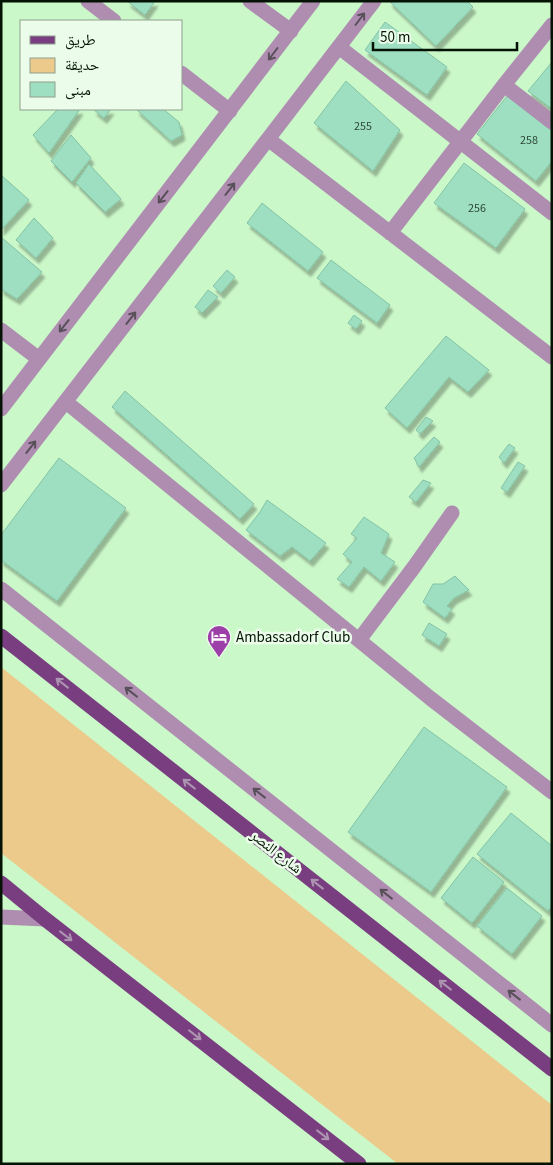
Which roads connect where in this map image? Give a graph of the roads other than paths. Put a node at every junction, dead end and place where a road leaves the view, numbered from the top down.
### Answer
1 (88, 1) edge
2 (250, 1) edge
3 (313, 1) edge
4 (374, 1) edge
5 (113, 20) edge
6 (552, 25) edge
7 (290, 31) junction
8 (339, 47) junction
9 (182, 74) edge
10 (504, 85) junction
11 (230, 110) junction
12 (552, 122) edge
13 (268, 140) junction
14 (461, 142) junction
15 (552, 213) edge
16 (390, 233) junction
17 (1, 330) edge
18 (552, 357) edge
19 (39, 358) junction
20 (66, 402) junction
21 (1, 409) edge
22 (1, 485) edge
23 (452, 512) dead end
24 (1, 590) edge
25 (1, 636) edge
26 (359, 640) junction
27 (552, 792) edge
28 (1, 883) edge
29 (1, 916) edge
30 (45, 919) junction
31 (552, 1025) edge
32 (552, 1069) edge
33 (360, 1164) edge

1 - 5 street
2 - 7 street
3 - 7 street
8 -> 4 street
6 - 10 street
7 -> 11 street
8 - 13 street
8 - 14 street
9 - 11 street
10 - 12 street
10 - 14 street
11 -> 19 street
13 - 16 street
20 -> 13 street
14 - 15 street
14 - 16 street
16 - 18 street
17 - 19 street
19 - 21 street
22 -> 20 street
20 - 26 street
23 - 26 street
31 -> 24 street
32 -> 25 main road, شارع النصر
26 - 27 street
28 - 30 main road
29 - 30 street
30 -> 33 main road

